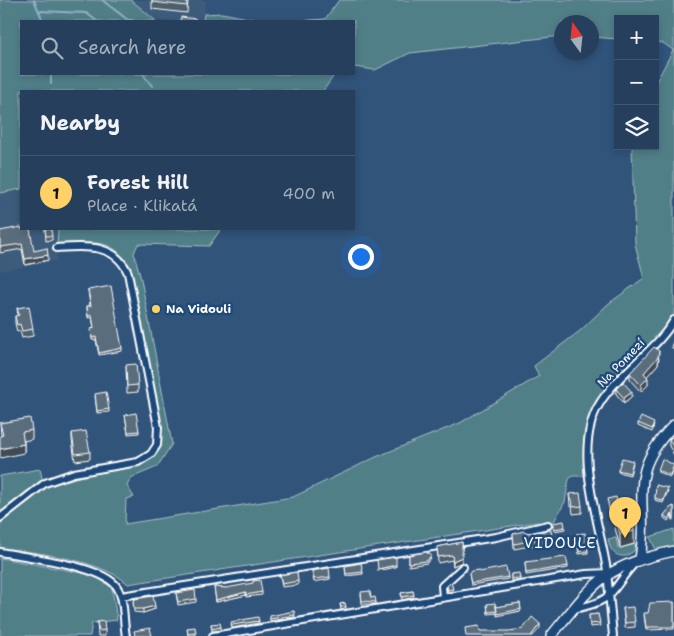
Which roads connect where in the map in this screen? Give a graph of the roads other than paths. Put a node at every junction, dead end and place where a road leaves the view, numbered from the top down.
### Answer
1 (57, 248) dead end
2 (674, 320) edge
3 (674, 425) edge
4 (0, 518) edge
5 (548, 525) dead end
6 (674, 551) edge
7 (0, 552) edge
8 (640, 559) junction
9 (463, 566) dead end
10 (607, 574) junction
11 (121, 596) junction
12 (444, 597) junction
13 (609, 598) junction
14 (573, 609) junction
15 (126, 636) edge
16 (213, 636) edge
17 (551, 636) edge
18 (613, 636) edge

1 - 4 street
2 - 10 street, Na Pomezí
3 - 8 street
5 - 11 street
6 - 8 street
7 - 11 street
8 - 10 street
8 - 13 street
9 - 12 street
10 - 12 street
10 - 13 street, Na Pomezí
10 - 14 street
11 - 15 street
12 - 16 street
13 - 14 street
13 - 18 street, Na Pomezí
14 - 17 street

